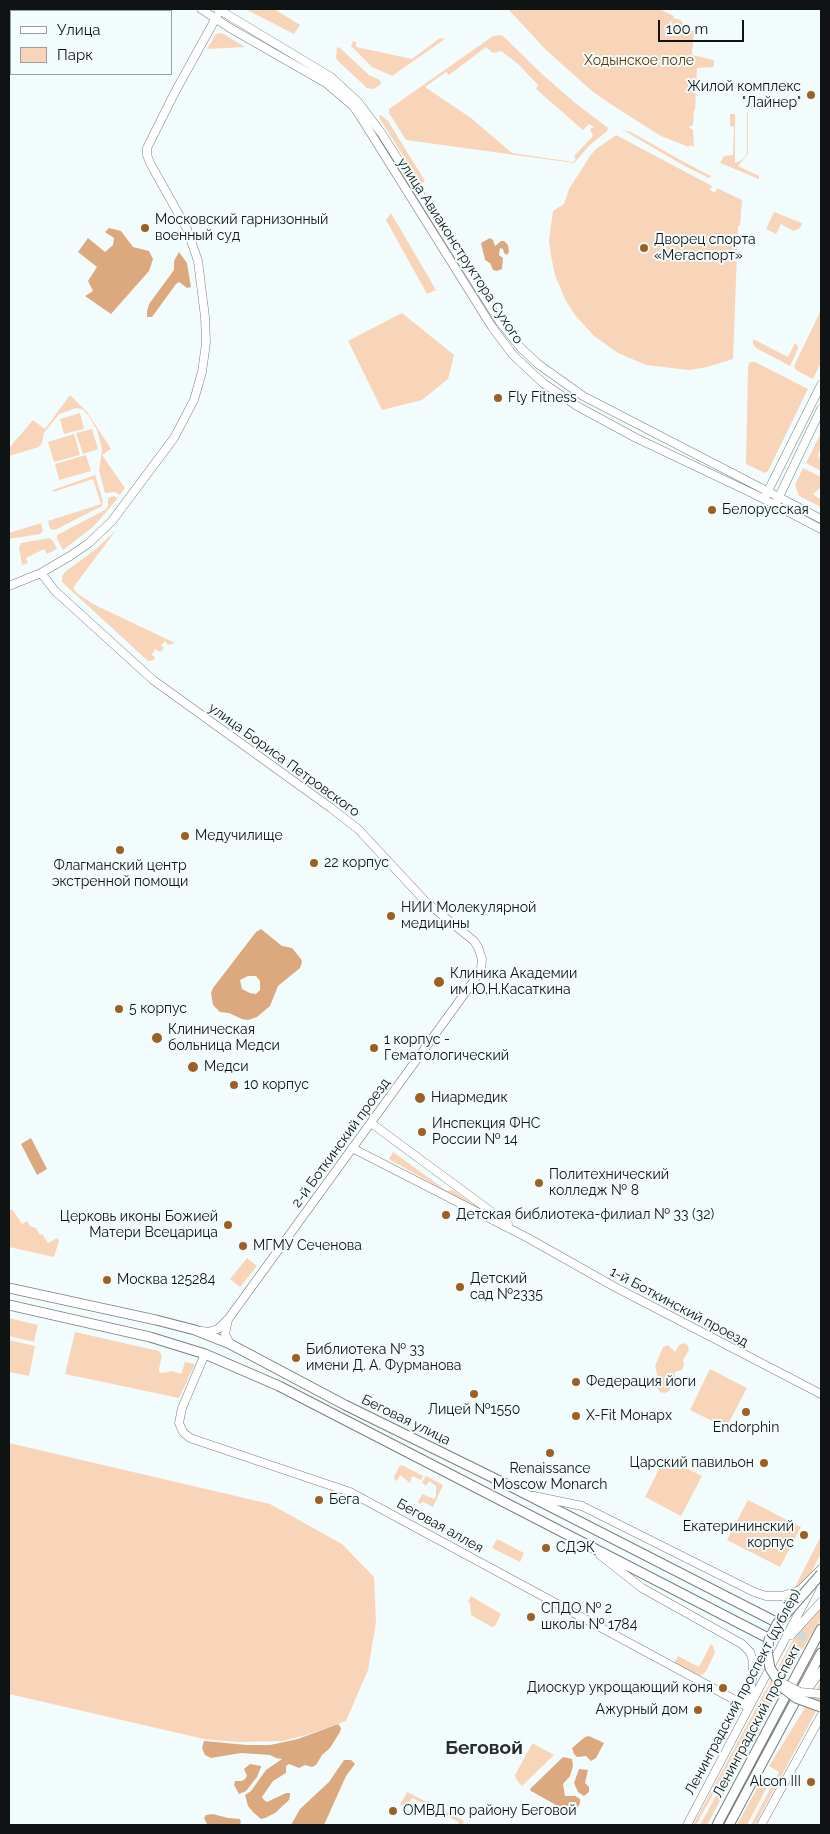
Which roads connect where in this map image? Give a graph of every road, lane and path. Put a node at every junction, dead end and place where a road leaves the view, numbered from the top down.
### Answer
1 (200, 9) edge
2 (219, 10) edge
3 (215, 19) junction
4 (821, 385) edge
5 (821, 409) edge
6 (768, 492) junction
7 (779, 497) junction
8 (764, 499) junction
9 (775, 505) junction
10 (821, 519) edge
11 (821, 529) edge
12 (41, 574) junction
13 (9, 586) edge
14 (473, 982) joint
15 (371, 1123) junction
16 (352, 1148) junction
17 (528, 1238) junction
18 (9, 1288) edge
19 (9, 1305) edge
20 (229, 1318) junction
21 (195, 1330) junction
22 (230, 1344) junction
23 (206, 1354) junction
24 (821, 1394) edge
25 (523, 1493) junction
26 (561, 1530) junction
27 (821, 1569) edge
28 (821, 1574) edge
29 (821, 1602) edge
30 (774, 1622) tunnel mouth
31 (821, 1629) edge
32 (766, 1637) tunnel mouth
33 (821, 1653) edge
34 (771, 1665) junction
35 (821, 1671) edge
36 (775, 1678) junction
37 (821, 1694) edge
38 (821, 1707) edge
39 (748, 1708) junction
40 (821, 1716) edge
41 (786, 1718) junction
42 (821, 1726) edge
43 (811, 1734) junction
44 (687, 1825) edge
45 (717, 1825) edge
46 (729, 1825) edge
47 (761, 1825) edge

1 - 3 street, улица Авиаконструктора Сухого
2 - 3 street
2 - 6 street, улица Авиаконструктора Сухого
3 - 8 street, улица Авиаконструктора Сухого
3 - 12 street
4 - 6 street
5 - 7 street
6 - 7 street, улица Авиаконструктора Сухого
6 - 8 street
7 - 9 street
7 - 10 street, улица Авиаконструктора Сухого
8 - 9 street, улица Авиаконструктора Сухого
9 - 11 street, улица Авиаконструктора Сухого
12 - 13 street
12 - 14 street, улица Бориса Петровского
14 - 15 street, 2-й Боткинский проезд
15 - 16 street, 2-й Боткинский проезд
15 - 17 street, 1-й Боткинский проезд
16 - 17 street, 1-й Боткинский проезд
16 - 20 street, 2-й Боткинский проезд
17 - 24 street, 1-й Боткинский проезд
18 - 21 main road, Беговая улица
19 - 23 main road, Беговая улица
20 - 21 street, 2-й Боткинский проезд
20 - 22 street
21 - 22 main road, Беговая улица
22 - 25 main road, Беговая улица
23 - 26 main road, Беговая улица
23 - 39 street, Беговая аллея
25 - 27 street
25 - 30 main road, Беговая улица
26 - 32 main road, Беговая улица
26 - 39 street, Беговая улица
27 - 34 street, Ленинградский проспект (дублёр)
28 - 36 main road, bridge
29 - 34 street
31 - 45 main road, Ленинградский проспект
33 - 41 main road, Ленинградский проспект
34 - 39 street, Ленинградский проспект (дублёр)
35 - 41 street
36 - 37 street, bridge
36 - 38 main road, bridge
39 - 44 street, Ленинградский проспект (дублёр)
40 - 43 street
41 - 46 main road, Ленинградский проспект
42 - 43 street
43 - 47 street

